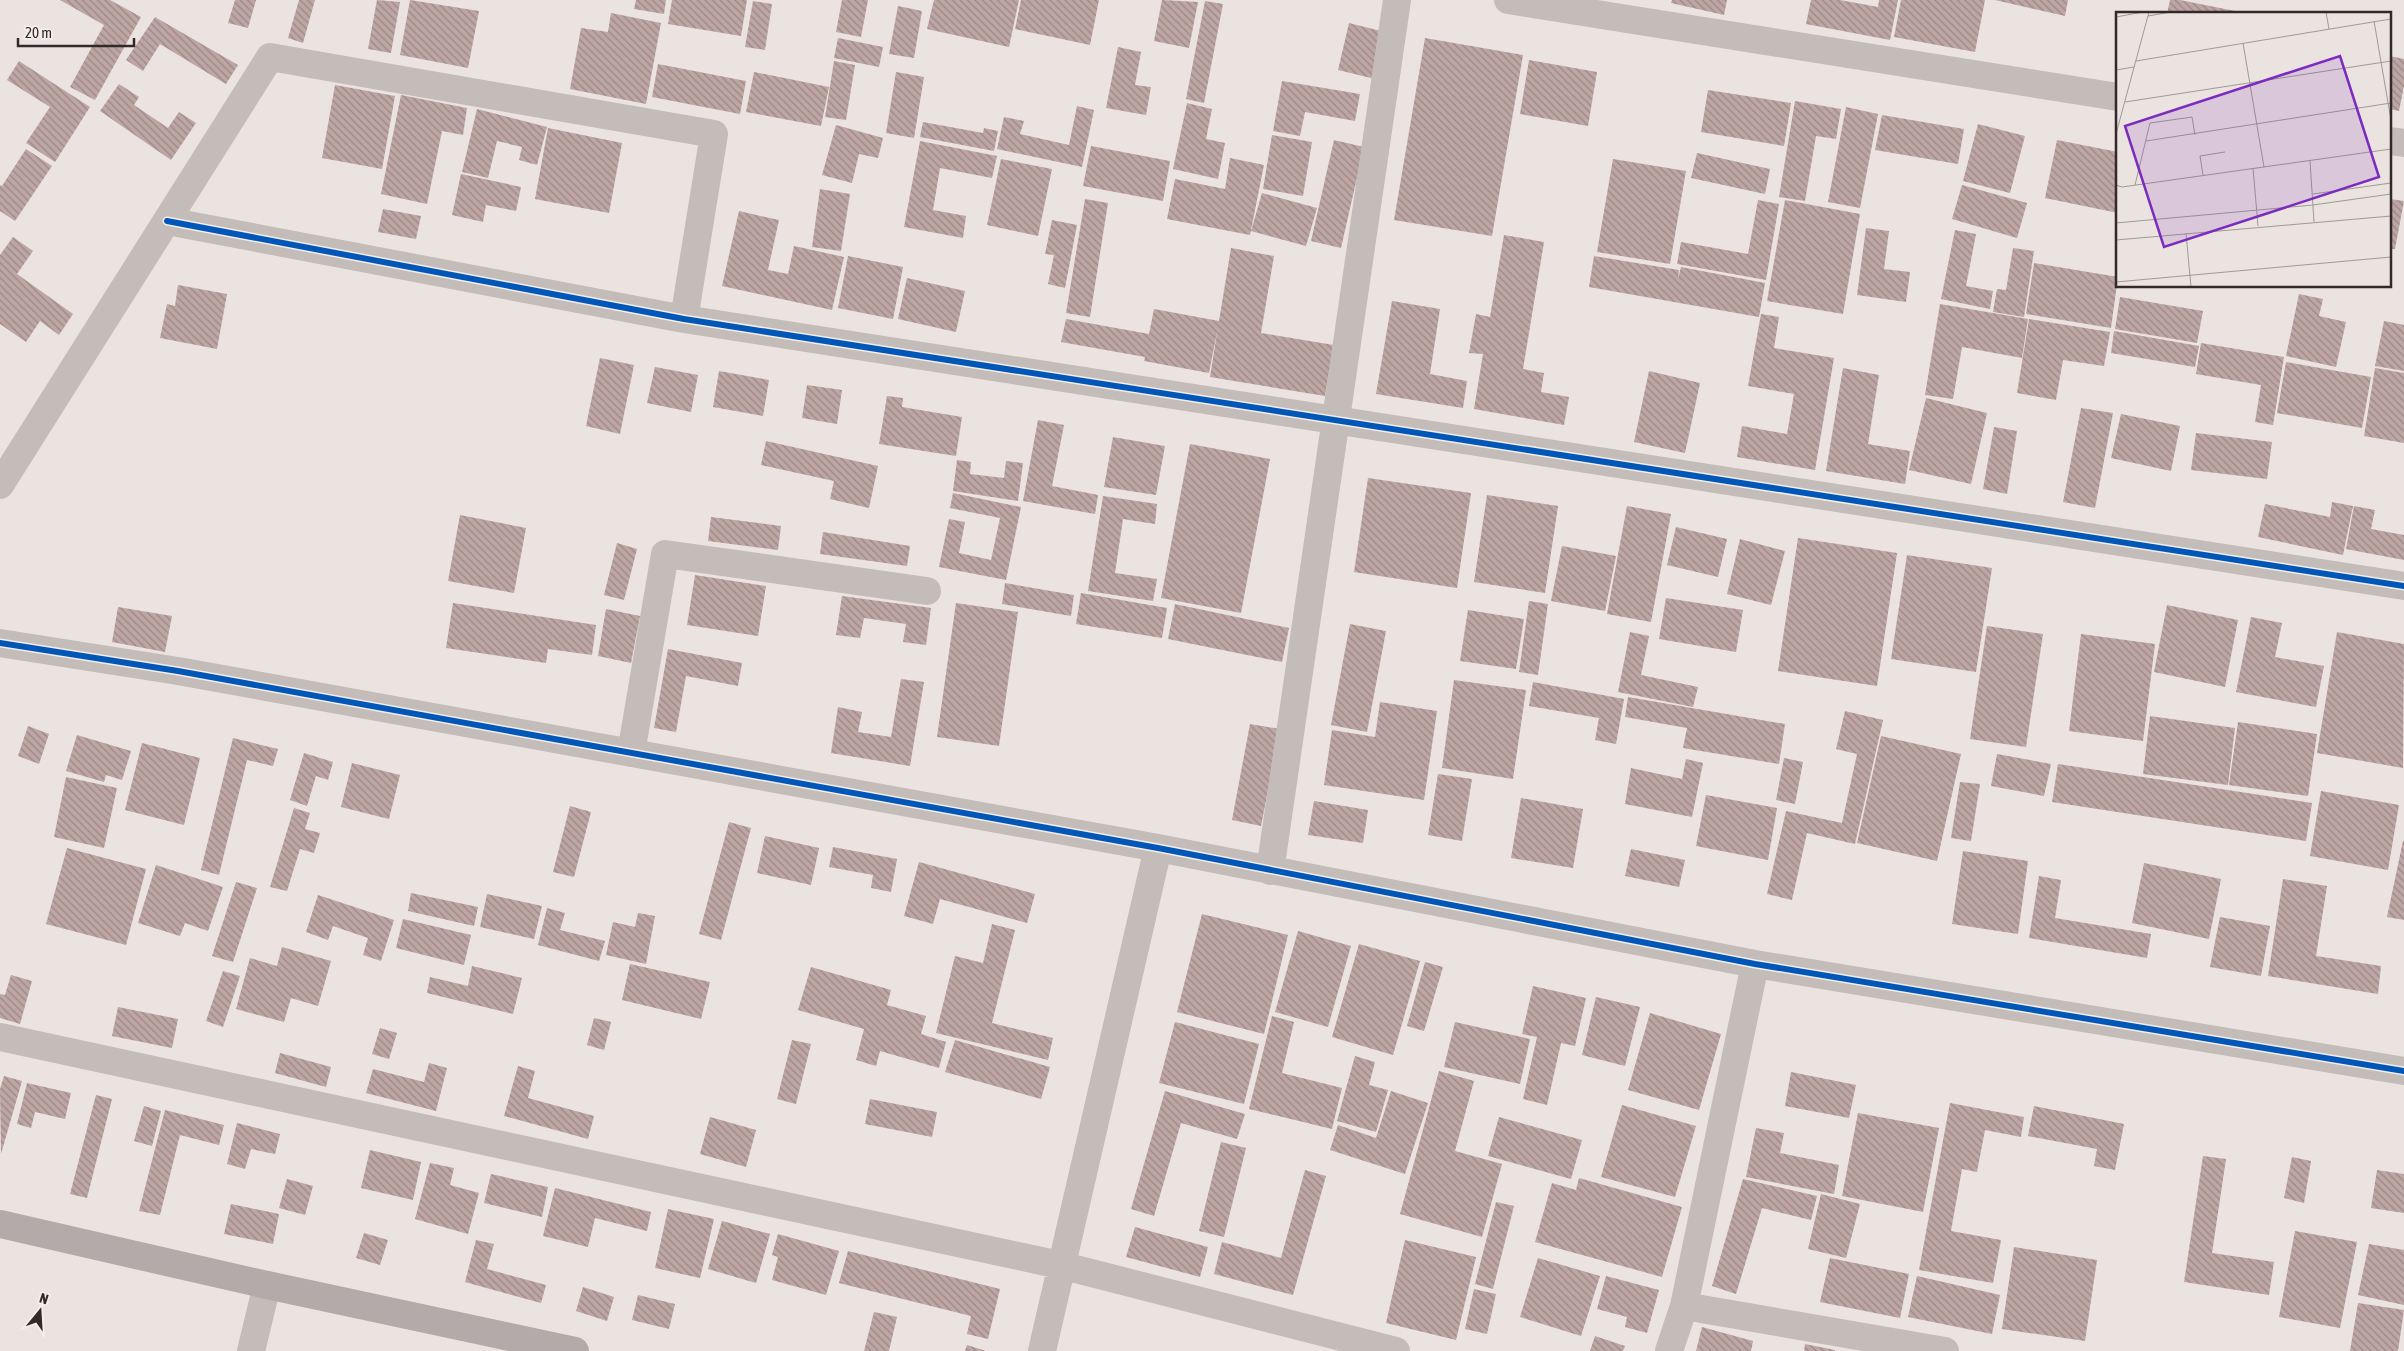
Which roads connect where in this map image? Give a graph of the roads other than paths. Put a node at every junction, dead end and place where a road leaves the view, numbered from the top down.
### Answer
1 (1397, 0) edge
2 (1508, 0) edge
3 (2116, 97) edge
4 (167, 221) junction
5 (684, 319) junction
6 (1336, 420) junction
7 (0, 485) edge
8 (2404, 586) edge
9 (928, 591) dead end
10 (0, 643) edge
11 (631, 753) junction
12 (1158, 848) junction
13 (1270, 871) junction
14 (1755, 964) junction
15 (0, 1037) edge
16 (2404, 1071) edge
17 (0, 1224) edge
18 (1060, 1265) junction
19 (266, 1285) junction
20 (1684, 1306) junction
21 (251, 1351) edge
22 (575, 1351) edge
23 (1042, 1351) edge
24 (1396, 1351) edge
25 (1669, 1351) edge
26 (1945, 1351) edge

1 - 6 street
2 - 3 street
4 - 5 street
4 - 5 street
4 - 7 street
5 - 6 street
6 - 8 street
6 - 13 street
9 - 11 street
10 - 11 street
11 - 12 street
12 - 13 street
12 - 18 street
13 - 14 street
14 - 16 street
14 - 20 street
15 - 18 street
17 - 19 main road
18 - 23 street
18 - 24 street
19 - 21 street
19 - 22 main road
20 - 25 street
20 - 26 street

